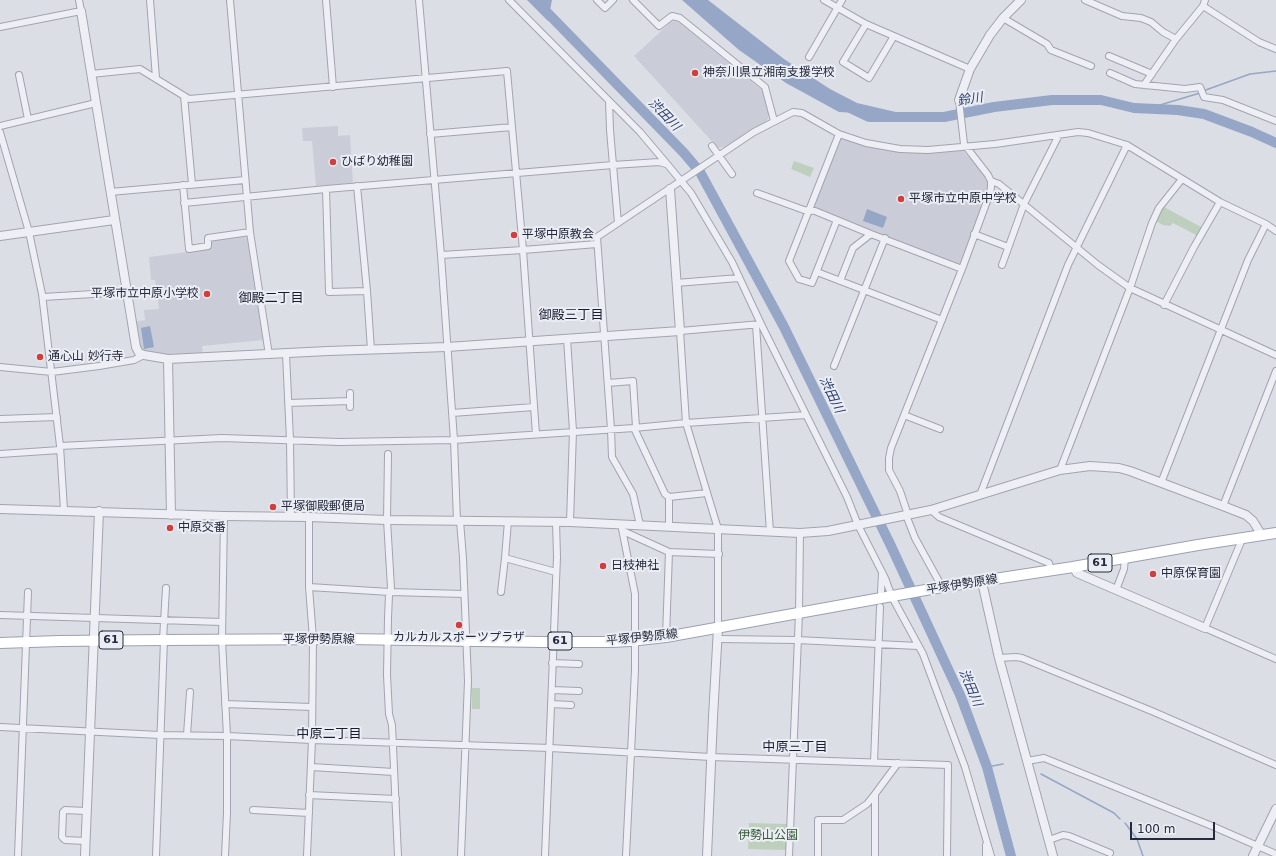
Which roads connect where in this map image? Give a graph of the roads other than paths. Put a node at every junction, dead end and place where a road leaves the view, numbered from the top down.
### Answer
1 (79, 0) edge
2 (150, 0) edge
3 (230, 0) edge
4 (326, 0) edge
5 (419, 0) edge
6 (509, 0) edge
7 (597, 0) edge
8 (613, 0) edge
9 (633, 0) edge
10 (824, 0) edge
11 (842, 0) edge
12 (1021, 0) edge
13 (1085, 0) edge
14 (1204, 3) edge
15 (837, 8) junction
16 (81, 11) junction
17 (1003, 18) junction
18 (866, 24) junction
19 (0, 27) edge
20 (894, 36) junction
21 (1176, 39) junction
22 (1276, 50) edge
23 (1109, 56) dead end
24 (809, 57) dead end
25 (1091, 66) dead end
26 (970, 69) junction
27 (1110, 73) dead end
28 (91, 74) junction
29 (1152, 74) junction
30 (19, 75) dead end
31 (156, 78) junction
32 (425, 78) junction
33 (1144, 85) junction
34 (333, 87) junction
35 (238, 95) junction
36 (184, 96) junction
37 (959, 100) joint
38 (609, 101) junction
39 (96, 103) junction
40 (28, 119) junction
41 (774, 121) junction
42 (1276, 121) edge
43 (0, 126) edge
44 (512, 127) junction
45 (0, 132) edge
46 (430, 134) junction
47 (838, 134) junction
48 (1059, 135) junction
49 (965, 145) junction
50 (1127, 145) junction
51 (712, 146) dead end
52 (718, 156) junction
53 (667, 164) junction
54 (613, 165) junction
55 (516, 174) junction
56 (732, 174) dead end
57 (1182, 179) junction
58 (245, 180) junction
59 (434, 180) junction
60 (682, 181) junction
61 (991, 181) junction
62 (192, 184) junction
63 (183, 185) junction
64 (357, 186) junction
65 (326, 189) junction
66 (670, 189) junction
67 (110, 192) junction
68 (758, 193) dead end
69 (247, 197) junction
70 (1220, 202) junction
71 (184, 203) junction
72 (1024, 204) junction
73 (809, 211) junction
74 (114, 220) junction
75 (837, 220) junction
76 (618, 223) junction
77 (1266, 224) junction
78 (1276, 231) edge
79 (29, 232) junction
80 (250, 232) junction
81 (871, 234) junction
82 (974, 234) junction
83 (0, 236) edge
84 (884, 238) junction
85 (597, 244) junction
86 (1076, 246) junction
87 (1008, 247) junction
88 (523, 250) junction
89 (441, 255) junction
90 (1002, 265) dead end
91 (962, 269) junction
92 (817, 272) junction
93 (740, 278) junction
94 (840, 281) junction
95 (676, 283) junction
96 (1130, 288) junction
97 (864, 290) junction
98 (368, 291) junction
99 (127, 292) junction
100 (43, 297) junction
101 (1164, 305) junction
102 (942, 320) junction
103 (758, 324) junction
104 (680, 330) junction
105 (1220, 330) junction
106 (605, 336) junction
107 (567, 338) junction
108 (529, 341) junction
109 (447, 347) junction
110 (372, 350) junction
111 (286, 354) junction
112 (144, 355) junction
113 (269, 355) junction
114 (1276, 355) edge
115 (168, 359) junction
116 (834, 366) dead end
117 (0, 367) edge
118 (1276, 371) edge
119 (52, 372) junction
120 (608, 383) junction
121 (350, 394) dead end
122 (350, 400) junction
123 (288, 403) junction
124 (350, 407) dead end
125 (534, 407) junction
126 (452, 413) junction
127 (806, 415) junction
128 (904, 416) junction
129 (57, 417) junction
130 (762, 418) junction
131 (0, 419) edge
132 (686, 423) junction
133 (635, 428) junction
134 (611, 429) junction
135 (940, 429) dead end
136 (573, 432) junction
137 (536, 434) junction
138 (169, 440) junction
139 (290, 440) junction
140 (454, 440) junction
141 (60, 448) junction
142 (0, 454) edge
143 (388, 454) dead end
144 (1060, 470) junction
145 (1161, 483) junction
146 (707, 493) junction
147 (980, 495) junction
148 (669, 497) junction
149 (1224, 506) junction
150 (0, 509) edge
151 (64, 510) junction
152 (931, 510) junction
153 (99, 511) junction
154 (171, 515) junction
155 (224, 516) junction
156 (906, 516) junction
157 (291, 517) junction
158 (309, 517) junction
159 (388, 520) junction
160 (458, 521) junction
161 (508, 521) junction
162 (556, 521) junction
163 (570, 522) junction
164 (640, 525) junction
165 (859, 525) junction
166 (669, 526) junction
167 (622, 528) junction
168 (718, 529) junction
169 (770, 532) junction
170 (800, 533) junction
171 (1276, 533) edge
172 (1261, 534) junction
173 (1243, 537) junction
174 (669, 552) junction
175 (719, 554) junction
176 (505, 558) junction
177 (1125, 558) junction
178 (1073, 567) junction
179 (1051, 570) junction
180 (556, 572) junction
181 (882, 572) junction
182 (982, 582) junction
183 (309, 587) junction
184 (166, 588) dead end
185 (940, 588) junction
186 (1116, 590) junction
187 (28, 592) dead end
188 (390, 592) junction
189 (501, 592) dead end
190 (881, 592) dead end
191 (464, 594) junction
192 (894, 596) junction
193 (880, 607) dead end
194 (799, 613) junction
195 (0, 615) edge
196 (27, 616) junction
197 (94, 618) junction
198 (164, 620) junction
199 (222, 622) junction
200 (718, 628) junction
201 (1205, 628) junction
202 (666, 637) junction
203 (313, 639) junction
204 (717, 639) junction
205 (93, 640) junction
206 (164, 640) junction
207 (222, 640) junction
208 (388, 640) junction
209 (635, 640) junction
210 (797, 640) junction
211 (26, 641) junction
212 (554, 641) junction
213 (467, 642) junction
214 (0, 643) edge
215 (878, 644) junction
216 (918, 646) junction
217 (999, 658) junction
218 (1276, 659) edge
219 (552, 663) junction
220 (579, 664) dead end
221 (552, 690) junction
222 (579, 691) dead end
223 (190, 692) dead end
224 (225, 704) junction
225 (551, 704) junction
226 (571, 705) dead end
227 (312, 707) junction
228 (0, 727) edge
229 (23, 728) junction
230 (90, 731) junction
231 (160, 735) junction
232 (187, 735) junction
233 (227, 736) junction
234 (312, 740) junction
235 (393, 743) junction
236 (466, 746) junction
237 (550, 748) junction
238 (630, 753) junction
239 (711, 757) junction
240 (793, 759) junction
241 (1027, 761) junction
242 (874, 762) junction
243 (898, 763) junction
244 (1276, 765) edge
245 (311, 767) junction
246 (394, 772) junction
247 (875, 794) junction
248 (309, 795) junction
249 (396, 799) junction
250 (1276, 809) edge
251 (253, 810) dead end
252 (86, 811) junction
253 (309, 813) junction
254 (986, 838) junction
255 (1049, 840) junction
256 (85, 842) junction
257 (1258, 846) junction
258 (1110, 853) dead end
259 (1276, 854) edge
260 (18, 856) edge
261 (85, 856) edge
262 (156, 856) edge
263 (225, 856) edge
264 (307, 856) edge
265 (398, 856) edge
266 (461, 856) edge
267 (545, 856) edge
268 (626, 856) edge
269 (707, 856) edge
270 (789, 856) edge
271 (818, 856) edge
272 (875, 856) edge
273 (947, 856) edge
274 (986, 856) edge
275 (991, 856) edge
276 (1053, 856) edge
277 (1253, 856) edge

1 - 16 street
2 - 31 street
3 - 35 street
4 - 34 street
5 - 32 street
6 - 38 street
7 - 8 street
9 - 41 street
10 - 15 street
11 - 15 street
12 - 17 street
13 - 21 street
14 - 21 street
14 - 22 street
15 - 18 street
15 - 24 street
16 - 19 street
16 - 28 street
17 - 25 street
17 - 26 street
18 - 20 street
18 - 20 street
20 - 26 street
21 - 29 street
23 - 29 street
26 - 37 street
27 - 33 street
28 - 31 street
28 - 39 street
29 - 33 street
30 - 40 street
31 - 36 street
32 - 34 street
32 - 44 street
32 - 46 street
33 - 42 street
34 - 35 street
35 - 36 street
35 - 58 street
36 - 62 street
37 - 49 street
38 - 53 street
38 - 54 street
39 - 40 street
39 - 67 street
40 - 43 street
41 - 47 street
41 - 52 street
44 - 46 street
44 - 55 street
45 - 79 street
46 - 59 street
47 - 49 street
47 - 73 street
48 - 49 street
48 - 50 street
48 - 72 street
49 - 61 street
50 - 57 street
50 - 86 street
51 - 52 street
52 - 56 street
52 - 60 street
53 - 54 street
53 - 60 street
54 - 55 street
54 - 76 street
55 - 59 street
55 - 88 street
57 - 70 street
57 - 96 street
58 - 62 street
58 - 69 street
59 - 64 street
59 - 89 street
60 - 66 street
60 - 93 street
61 - 72 street
61 - 82 street
62 - 63 street
63 - 67 street
63 - 71 street
64 - 65 street
64 - 98 street
65 - 69 street
65 - 98 street
66 - 76 street
66 - 95 street
67 - 74 street
68 - 73 street
69 - 71 street
69 - 80 street
70 - 77 street
70 - 101 street
71 - 80 street
72 - 86 street
72 - 87 street
73 - 75 street
73 - 92 street
74 - 79 street
74 - 99 street
75 - 81 street
75 - 92 street
76 - 85 street
77 - 78 street
77 - 105 street
79 - 83 street
79 - 100 street
80 - 113 street
81 - 84 street
81 - 94 street
82 - 87 street
82 - 91 street
84 - 91 street
84 - 97 street
85 - 88 street
85 - 106 street
86 - 96 street
86 - 147 street
87 - 90 street
88 - 89 street
88 - 108 street
89 - 109 street
91 - 102 street
92 - 94 street
93 - 95 street
93 - 103 street
94 - 97 street
95 - 104 street
96 - 101 street
96 - 144 street
97 - 102 street
97 - 116 street
98 - 110 street
99 - 100 street
99 - 112 street
100 - 119 street
101 - 105 street
102 - 128 street
103 - 104 street
103 - 127 street
103 - 130 street
104 - 106 street
104 - 132 street
105 - 114 street
105 - 145 street
106 - 107 street
106 - 120 street
107 - 108 street
107 - 136 street
108 - 109 street
108 - 125 street
109 - 110 street
109 - 126 street
110 - 111 street
111 - 113 street
111 - 123 street
112 - 115 street
112 - 119 street
113 - 115 street
115 - 138 street
117 - 119 street
118 - 149 street
119 - 129 street
120 - 133 street
120 - 134 street
121 - 122 street
122 - 123 street
122 - 124 street
123 - 139 street
125 - 126 street
125 - 137 street
126 - 140 street
127 - 130 street
127 - 165 street
128 - 135 street
128 - 156 street
129 - 131 street
129 - 141 street
130 - 132 street
130 - 169 street
132 - 133 street
132 - 146 street
133 - 134 street
133 - 148 street
134 - 136 street
134 - 164 street
136 - 137 street
136 - 163 street
137 - 140 street
138 - 139 street
138 - 141 street
138 - 154 street
139 - 140 street
139 - 157 street
140 - 160 street
141 - 142 street
141 - 151 street
143 - 159 street
144 - 145 street
144 - 147 street
145 - 149 street
146 - 148 street
146 - 168 street
147 - 152 street
148 - 166 street
149 - 172 street
150 - 151 street
151 - 153 street
152 - 156 street
152 - 179 street
153 - 154 street
153 - 197 street
154 - 155 street
155 - 157 street
155 - 199 street
156 - 165 street
156 - 185 street
157 - 158 street
158 - 159 street
158 - 183 street
159 - 160 street
159 - 188 street
160 - 161 street
160 - 191 street
161 - 162 street
161 - 176 street
162 - 163 street
162 - 180 street
163 - 167 street
164 - 166 street
164 - 167 street
165 - 170 street
165 - 181 street
166 - 168 street
167 - 174 street
167 - 209 street
168 - 169 street
168 - 175 street
169 - 170 street
170 - 194 street
171 - 172 main road, 平塚伊勢原線 / 61
172 - 173 main road, 平塚伊勢原線 / 61
173 - 177 main road, 平塚伊勢原線 / 61
173 - 201 street
174 - 175 street
174 - 202 street
175 - 200 street
176 - 180 street
176 - 189 street
177 - 178 main road, 平塚伊勢原線 / 61
177 - 186 street
178 - 179 main road, 平塚伊勢原線 / 61
178 - 186 street
179 - 182 main road, 平塚伊勢原線 / 61
180 - 212 street
181 - 190 street
181 - 192 street
182 - 185 main road, 平塚伊勢原線 / 61
182 - 217 street
183 - 188 street
183 - 203 street
184 - 198 street
185 - 192 main road, 平塚伊勢原線 / 61
186 - 201 street
187 - 196 street
188 - 191 street
188 - 208 street
191 - 213 street
192 - 194 main road, 平塚伊勢原線 / 61
192 - 216 street
193 - 215 street
194 - 200 main road, 平塚伊勢原線 / 61
194 - 210 street
195 - 196 street
196 - 197 street
196 - 211 street
197 - 198 street
197 - 205 street
198 - 199 street
198 - 206 street
199 - 207 street
200 - 202 main road, 平塚伊勢原線 / 61
200 - 204 street
201 - 218 street
202 - 209 main road, 平塚伊勢原線 / 61
203 - 207 main road, 平塚伊勢原線 / 61
203 - 208 main road, 平塚伊勢原線 / 61
203 - 227 street
204 - 210 street
204 - 239 street
205 - 206 main road, 平塚伊勢原線 / 61
205 - 211 main road, 平塚伊勢原線 / 61
205 - 230 street
206 - 207 main road, 平塚伊勢原線 / 61
206 - 231 street
207 - 224 street
208 - 213 main road, 平塚伊勢原線 / 61
208 - 235 street
209 - 212 main road, 平塚伊勢原線 / 61
209 - 238 street
210 - 215 street
210 - 240 street
211 - 214 main road, 平塚伊勢原線 / 61
211 - 229 street
212 - 213 main road, 平塚伊勢原線 / 61
212 - 219 street
213 - 236 street
215 - 216 street
215 - 242 street
216 - 254 street
217 - 241 street
217 - 244 street
219 - 220 street
219 - 221 street
221 - 222 street
221 - 225 street
223 - 232 street
224 - 227 street
224 - 233 street
225 - 226 street
225 - 237 street
227 - 234 street
228 - 229 street
229 - 230 street
229 - 260 street
230 - 231 street
230 - 252 street
231 - 232 street
231 - 262 street
232 - 233 street
233 - 234 street
233 - 263 street
234 - 235 street
234 - 245 street
235 - 236 street
235 - 246 street
236 - 237 street
236 - 266 street
237 - 238 street
237 - 267 street
238 - 239 street
238 - 268 street
239 - 240 street
239 - 269 street
240 - 242 street
240 - 270 street
241 - 255 street
241 - 257 street
242 - 243 street
243 - 247 street
243 - 273 street
245 - 246 street
245 - 248 street
246 - 249 street
247 - 271 street
247 - 272 street
248 - 249 street
248 - 253 street
249 - 265 street
250 - 257 street
251 - 253 street
252 - 256 street
252 - 256 street
253 - 264 street
254 - 274 street
254 - 275 street
255 - 258 street
255 - 276 street
256 - 261 street
257 - 259 street
257 - 277 street

